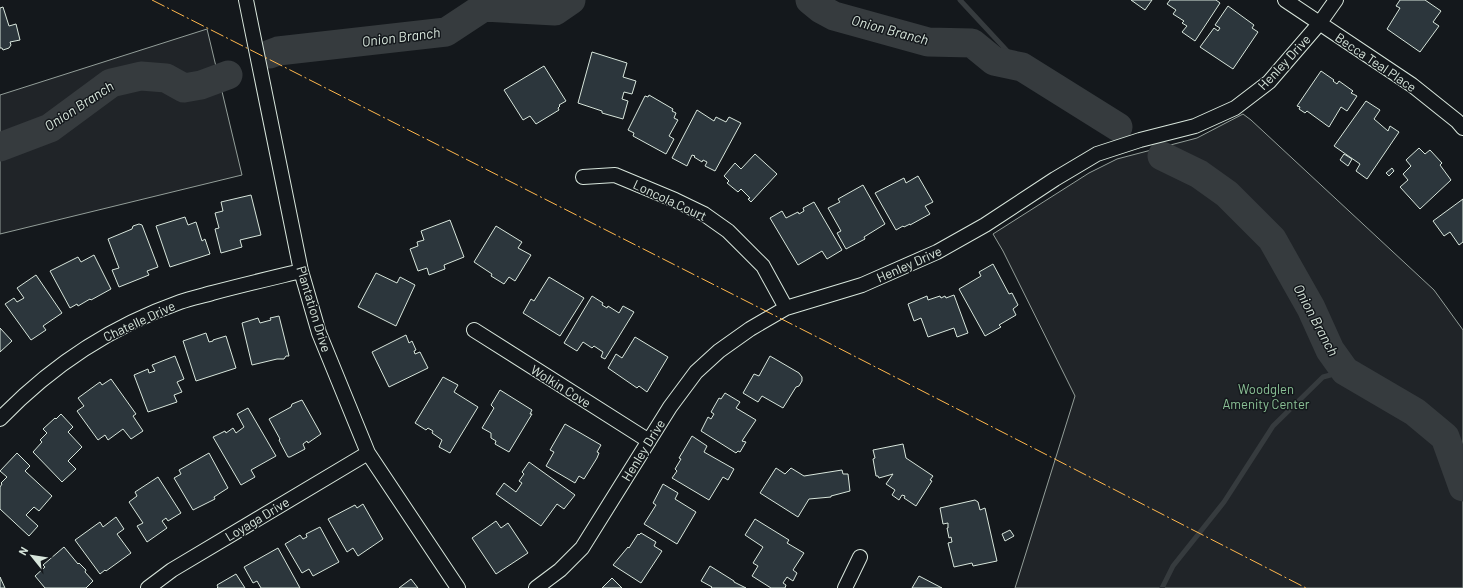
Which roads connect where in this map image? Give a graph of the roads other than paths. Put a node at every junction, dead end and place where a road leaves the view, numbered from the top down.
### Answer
1 (246, 0) edge
2 (1285, 0) edge
3 (1336, 0) edge
4 (1319, 24) junction
5 (1463, 128) edge
6 (583, 176) dead end
7 (302, 271) junction
8 (786, 308) junction
9 (474, 330) dead end
10 (0, 419) edge
11 (649, 441) junction
12 (368, 453) junction
13 (860, 557) dead end
14 (148, 588) edge
15 (458, 588) edge
16 (536, 588) edge
17 (845, 588) edge

1 - 7 street, Plantation Drive
2 - 4 street, Becca Teal Place
3 - 4 street, Henley Drive
4 - 5 street, Becca Teal Place
4 - 8 street, Henley Drive
6 - 8 street, Loncola Court
7 - 10 street, Chatelle Drive
7 - 12 street, Plantation Drive
8 - 11 street, Henley Drive
9 - 11 street, Wolkin Cove
11 - 16 street, Henley Drive
12 - 14 street, Loyaga Drive
12 - 15 street, Plantation Drive
13 - 17 street

